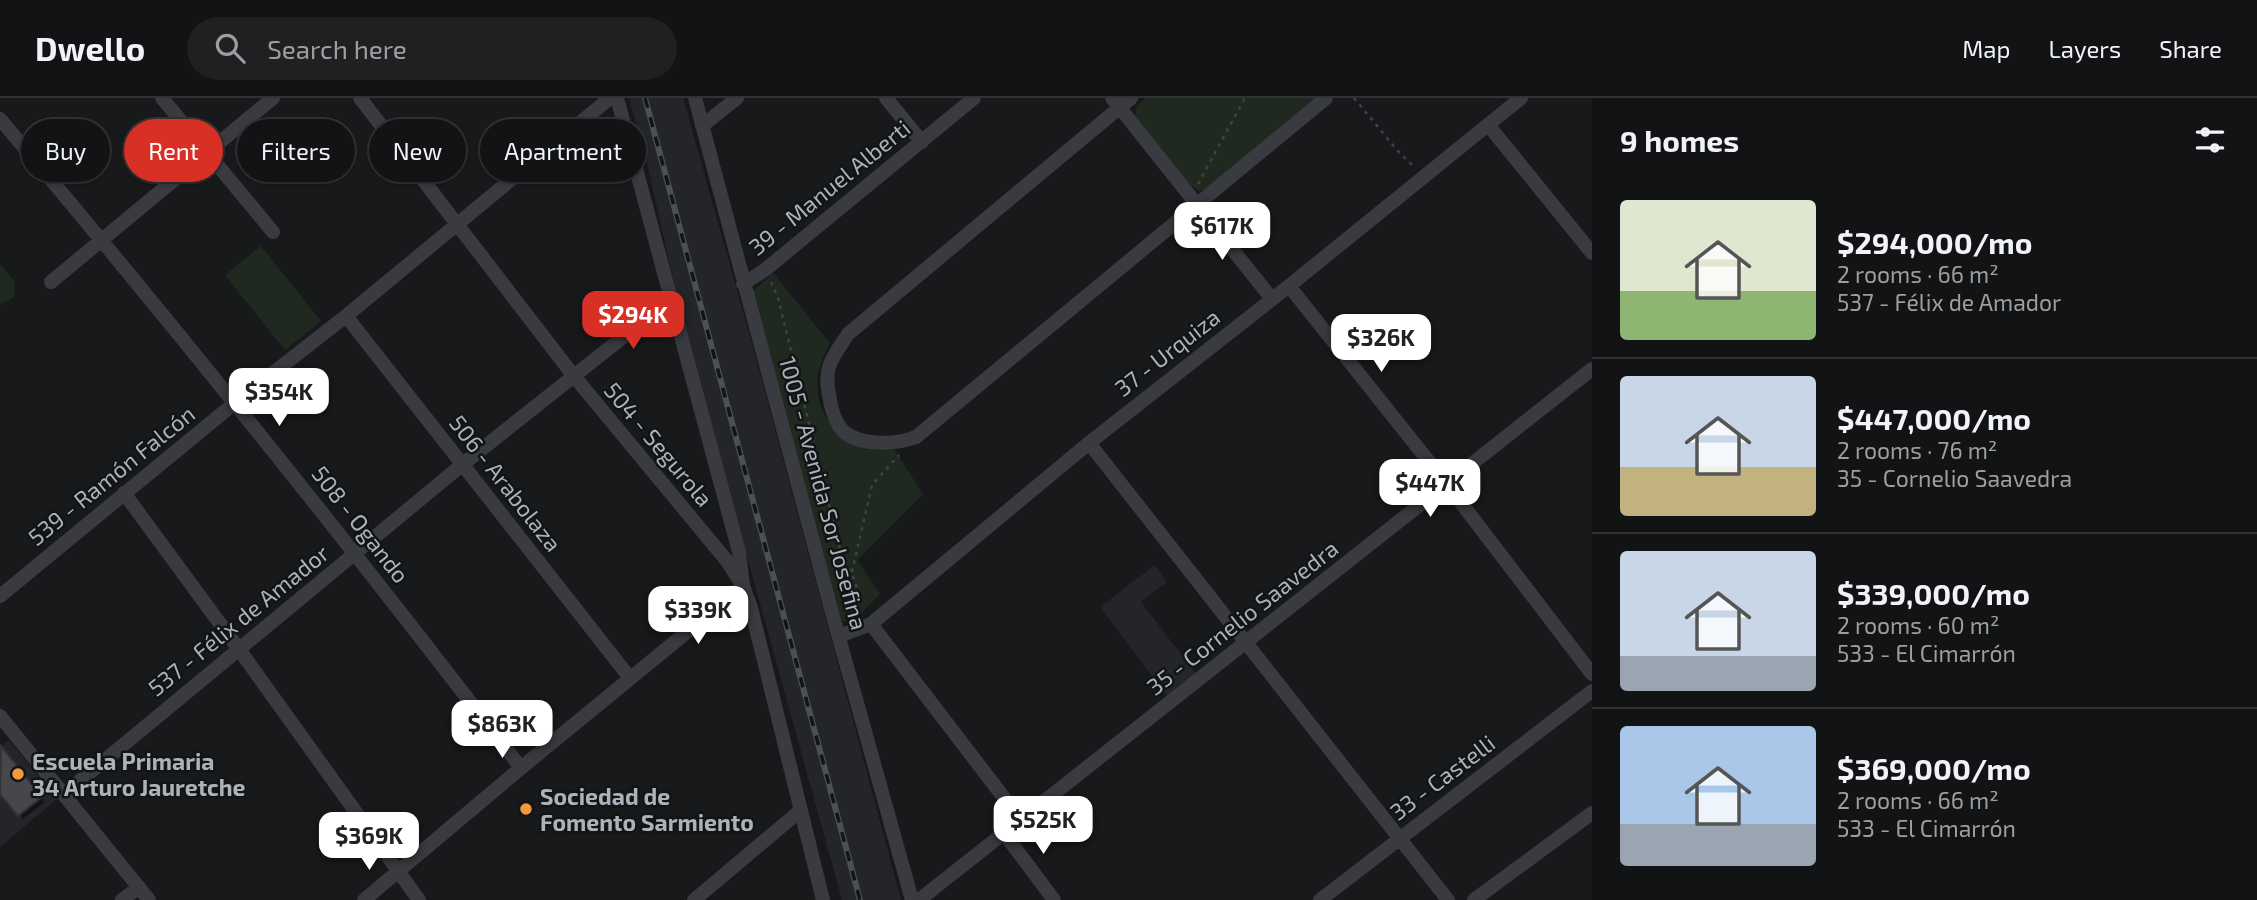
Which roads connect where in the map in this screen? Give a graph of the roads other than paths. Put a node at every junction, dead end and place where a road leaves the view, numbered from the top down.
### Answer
1 (162, 98) edge
2 (273, 98) edge
3 (360, 98) edge
4 (610, 98) edge
5 (617, 98) edge
6 (695, 98) edge
7 (737, 98) edge
8 (886, 98) edge
9 (974, 98) edge
10 (1326, 98) edge
11 (1521, 98) edge
12 (1121, 101) edge
13 (0, 119) edge
14 (180, 119) edge
15 (702, 126) junction
16 (1489, 126) junction
17 (223, 140) edge
18 (922, 142) junction
19 (223, 170) edge
20 (172, 182) edge
21 (1195, 200) junction
22 (456, 223) junction
23 (273, 232) dead end
24 (103, 240) junction
25 (1592, 253) edge
26 (51, 282) dead end
27 (743, 284) junction
28 (1289, 286) junction
29 (671, 299) junction
30 (1272, 299) junction
31 (346, 316) junction
32 (1592, 369) edge
33 (573, 375) junction
34 (236, 402) junction
35 (1089, 443) junction
36 (463, 464) junction
37 (1446, 483) junction
38 (124, 493) junction
39 (356, 553) junction
40 (743, 586) junction
41 (0, 596) edge
42 (870, 624) junction
43 (844, 634) junction
44 (1247, 642) junction
45 (238, 648) junction
46 (1592, 674) edge
47 (630, 678) junction
48 (1592, 691) edge
49 (0, 716) edge
50 (521, 768) junction
51 (64, 794) junction
52 (801, 810) junction
53 (1592, 813) edge
54 (1021, 820) junction
55 (1004, 833) junction
56 (1401, 838) junction
57 (397, 871) junction
58 (139, 887) junction
59 (122, 900) edge
60 (149, 900) edge
61 (364, 900) edge
62 (419, 900) edge
63 (694, 900) edge
64 (823, 900) edge
65 (912, 900) edge
66 (919, 900) edge
67 (1054, 900) edge
68 (1320, 900) edge
69 (1448, 900) edge
70 (1474, 900) edge

1 - 14 street
2 - 17 street
3 - 22 street, 504 - Segurola
4 - 22 street, 539 - Ramón Falcón
5 - 29 street
6 - 15 street, 1005 - Avenida Sor Josefina
7 - 15 street
8 - 18 street
9 - 18 street, 39 - Manuel Alberti
10 - 21 street
11 - 16 street, 37 - Urquiza
12 - 21 street
12 - 21 street
13 - 24 street, 508 - Ogando
15 - 27 street, 1005 - Avenida Sor Josefina
16 - 25 street
16 - 28 street, 37 - Urquiza
18 - 27 street, 39 - Manuel Alberti
19 - 23 street
20 - 24 street
21 - 30 street
22 - 31 street, 539 - Ramón Falcón
22 - 33 street, 504 - Segurola
24 - 26 street
24 - 34 street, 508 - Ogando
27 - 43 street, 1005 - Avenida Sor Josefina
28 - 30 street, 37 - Urquiza
28 - 37 street
29 - 33 street, 537 - Félix de Amador
29 - 40 street
30 - 35 street, 37 - Urquiza
31 - 34 street, 539 - Ramón Falcón
31 - 36 street, 506 - Arabolaza
32 - 37 street, 35 - Cornelio Saavedra
33 - 36 street, 537 - Félix de Amador
33 - 40 street, 504 - Segurola
34 - 38 street, 539 - Ramón Falcón
34 - 39 street, 508 - Ogando
35 - 42 street, 37 - Urquiza
35 - 44 street
36 - 39 street, 537 - Félix de Amador
36 - 47 street, 506 - Arabolaza
37 - 44 street, 35 - Cornelio Saavedra
37 - 46 street
38 - 41 street, 539 - Ramón Falcón
38 - 45 street
39 - 45 street, 537 - Félix de Amador
39 - 50 street, 508 - Ogando
40 - 47 street
40 - 52 street
42 - 43 street, 37 - Urquiza
42 - 54 street
43 - 65 street, 1005 - Avenida Sor Josefina
44 - 54 street, 35 - Cornelio Saavedra
44 - 56 street
45 - 51 street, 537 - Félix de Amador
45 - 57 street
47 - 50 street
48 - 56 street, 33 - Castelli
49 - 51 street
50 - 57 street
51 - 58 street
52 - 63 street
52 - 64 street
53 - 70 street
54 - 55 street, 35 - Cornelio Saavedra
55 - 66 street, 35 - Cornelio Saavedra
55 - 67 street
56 - 68 street, 33 - Castelli
56 - 69 street
57 - 61 street
57 - 62 street
58 - 59 street
58 - 60 street

